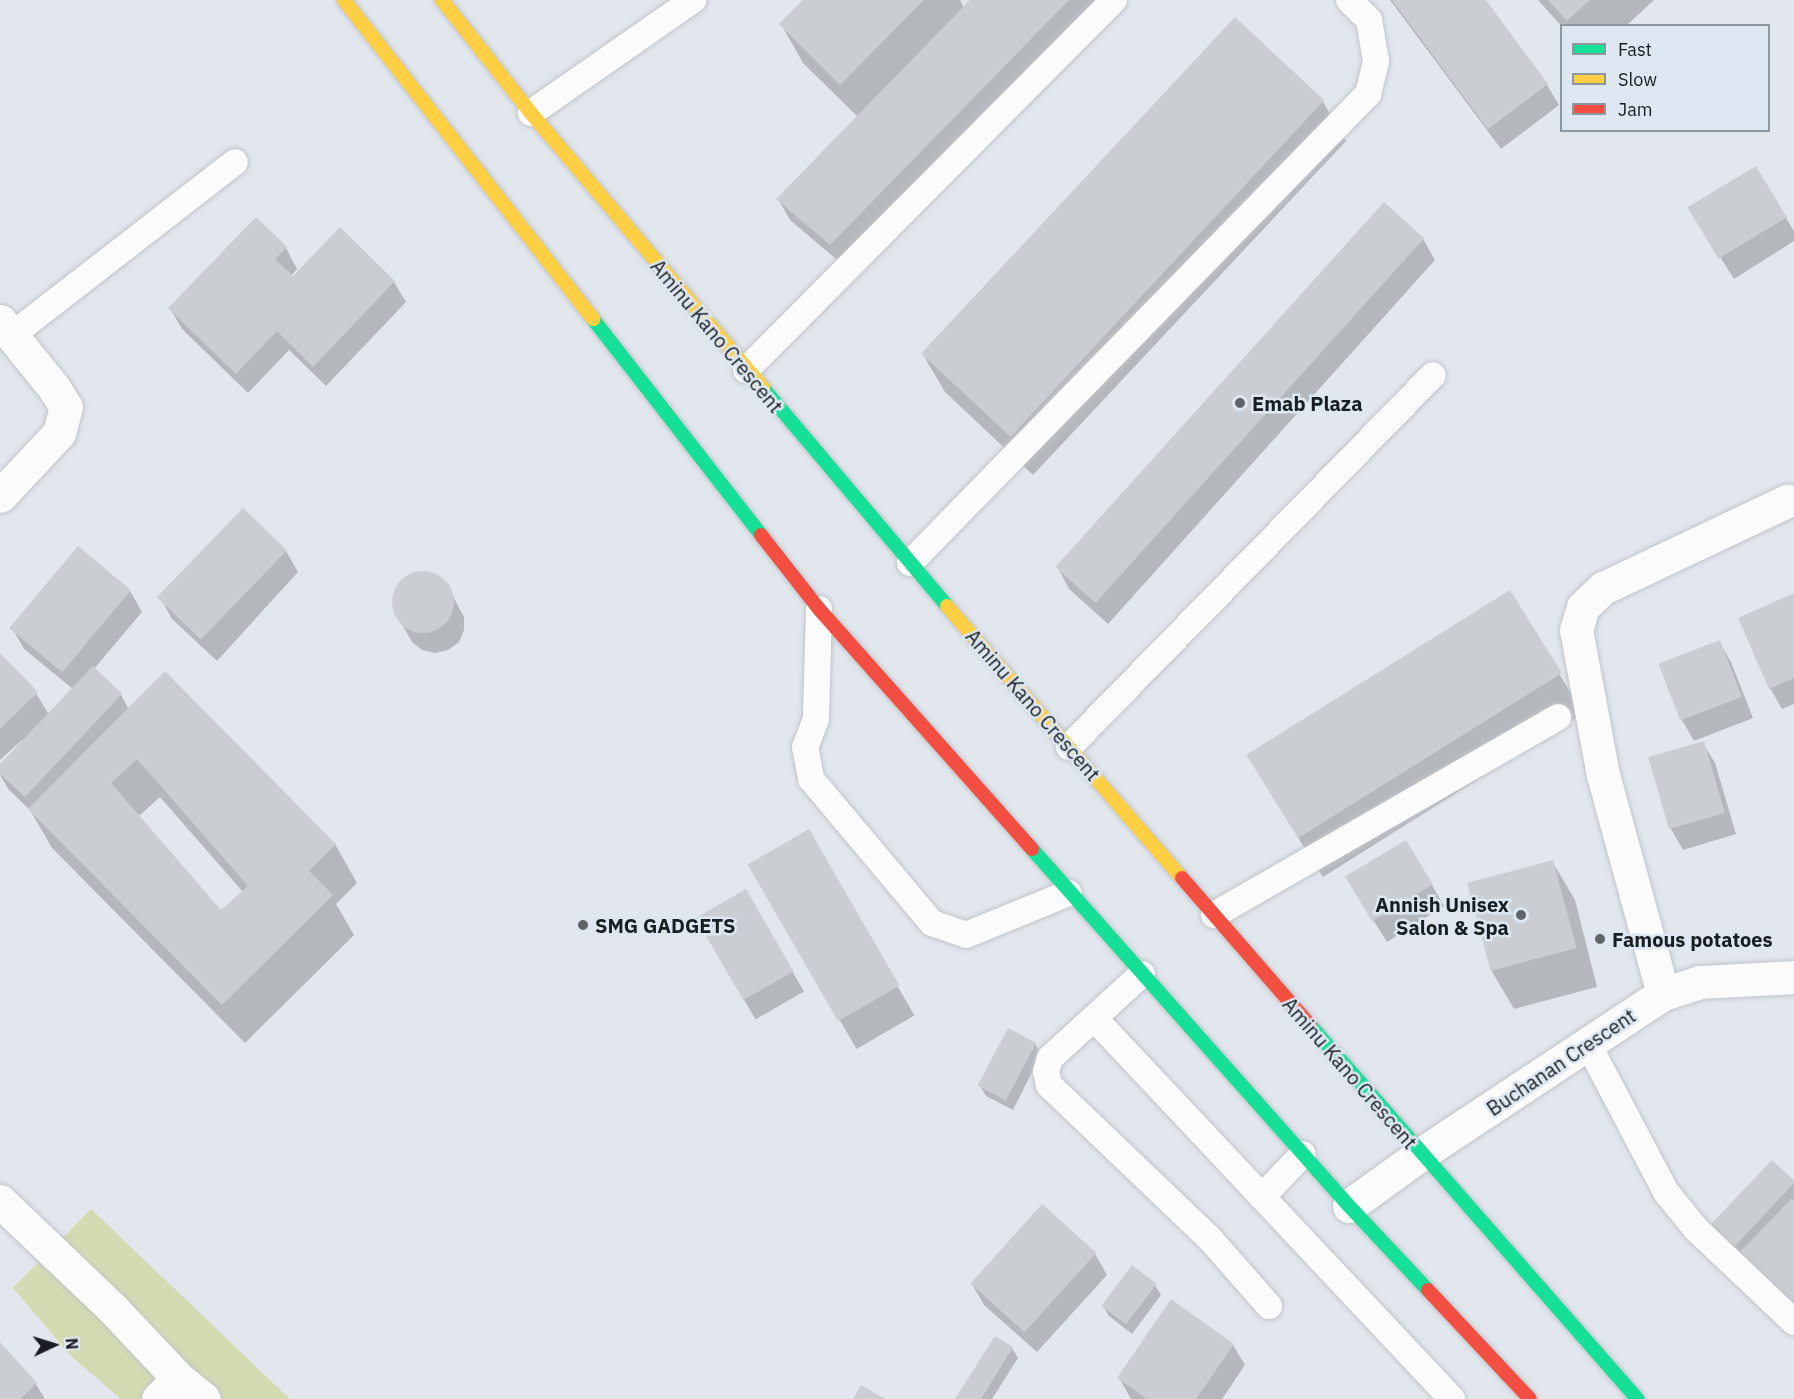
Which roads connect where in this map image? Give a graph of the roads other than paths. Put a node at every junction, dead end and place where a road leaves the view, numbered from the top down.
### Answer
1 (344, 0) edge
2 (442, 0) edge
3 (693, 0) edge
4 (1114, 0) edge
5 (1349, 0) edge
6 (531, 113) junction
7 (234, 162) dead end
8 (6, 328) edge
9 (746, 370) junction
10 (1433, 375) dead end
11 (0, 496) edge
12 (1787, 501) dead end
13 (910, 563) junction
14 (819, 609) junction
15 (1558, 717) dead end
16 (1069, 747) junction
17 (1069, 893) junction
18 (1214, 915) junction
19 (1142, 974) junction
20 (1794, 977) edge
21 (1663, 994) junction
22 (1094, 1018) junction
23 (1588, 1044) junction
24 (1303, 1154) junction
25 (1421, 1154) junction
26 (1262, 1197) junction
27 (0, 1201) edge
28 (1349, 1206) junction
29 (1269, 1306) dead end
30 (1794, 1322) edge
31 (168, 1388) edge
32 (204, 1399) edge
33 (1452, 1399) edge
34 (1530, 1399) edge
35 (1637, 1399) edge

1 - 14 main road
2 - 6 main road, Aminu Kano Crescent
3 - 6 lane
4 - 9 lane
5 - 13 lane
6 - 9 main road, Aminu Kano Crescent
7 - 8 lane
8 - 11 street
9 - 13 main road, Aminu Kano Crescent
10 - 16 lane
12 - 21 street
13 - 16 main road, Aminu Kano Crescent
14 - 17 main road
14 - 17 lane
15 - 18 lane
16 - 18 main road, Aminu Kano Crescent
17 - 19 main road
18 - 25 main road, Aminu Kano Crescent
19 - 22 lane
19 - 24 main road
20 - 21 street, Buchanan Crescent
21 - 23 street, Buchanan Crescent
22 - 26 lane
22 - 29 lane
23 - 25 street, Buchanan Crescent
23 - 30 lane
24 - 26 lane
24 - 28 main road
25 - 28 street, Buchanan Crescent
25 - 35 main road, Aminu Kano Crescent
26 - 33 lane
27 - 31 street
28 - 34 main road
31 - 32 street

